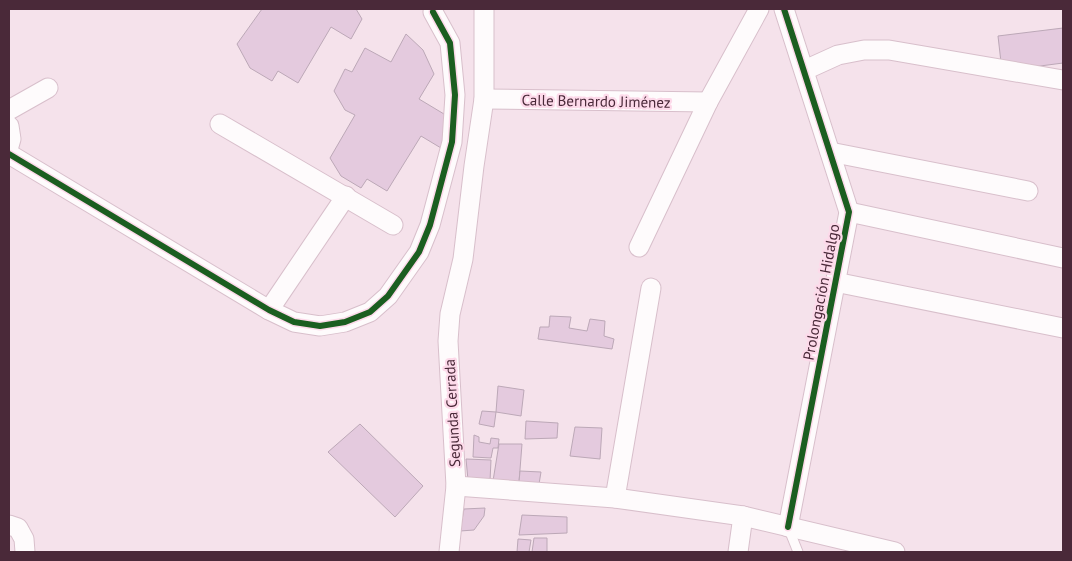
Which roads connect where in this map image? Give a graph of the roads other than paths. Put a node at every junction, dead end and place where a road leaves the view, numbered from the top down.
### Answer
1 (484, 9) edge
2 (759, 9) edge
3 (784, 9) edge
4 (433, 12) dead end
5 (804, 70) junction
6 (1063, 80) edge
7 (48, 88) dead end
8 (484, 99) junction
9 (708, 102) junction
10 (9, 110) edge
11 (220, 124) dead end
12 (9, 126) edge
13 (9, 146) edge
14 (830, 152) junction
15 (9, 154) edge
16 (1028, 191) dead end
17 (346, 196) junction
18 (849, 212) junction
19 (392, 225) dead end
20 (639, 247) dead end
21 (1063, 258) edge
22 (835, 282) junction
23 (651, 288) dead end
24 (269, 310) junction
25 (1063, 328) edge
26 (456, 486) junction
27 (615, 498) junction
28 (743, 516) junction
29 (9, 525) edge
30 (788, 527) junction
31 (884, 551) edge
32 (26, 552) edge
33 (449, 552) edge
34 (738, 552) edge
35 (798, 552) edge

1 - 8 street, Segunda Cerrada
2 - 9 street
3 - 5 street, Prolongación Hidalgo
4 - 24 street
5 - 6 street
5 - 14 street, Prolongación Hidalgo
7 - 10 street
8 - 9 street, Calle Bernardo Jiménez
8 - 26 street, Segunda Cerrada
9 - 20 street
11 - 17 street
12 - 13 street
14 - 16 street
14 - 18 street, Prolongación Hidalgo
15 - 24 street
17 - 19 street
17 - 24 street
18 - 21 street
18 - 22 street, Prolongación Hidalgo
22 - 25 street
22 - 30 street, Prolongación Hidalgo
23 - 27 street
26 - 27 street, Segunda Cerrada
26 - 33 street
27 - 28 street, Segunda Cerrada
28 - 30 street, Segunda Cerrada
28 - 34 street
29 - 32 street
30 - 31 street, Segunda Cerrada
30 - 35 lane

